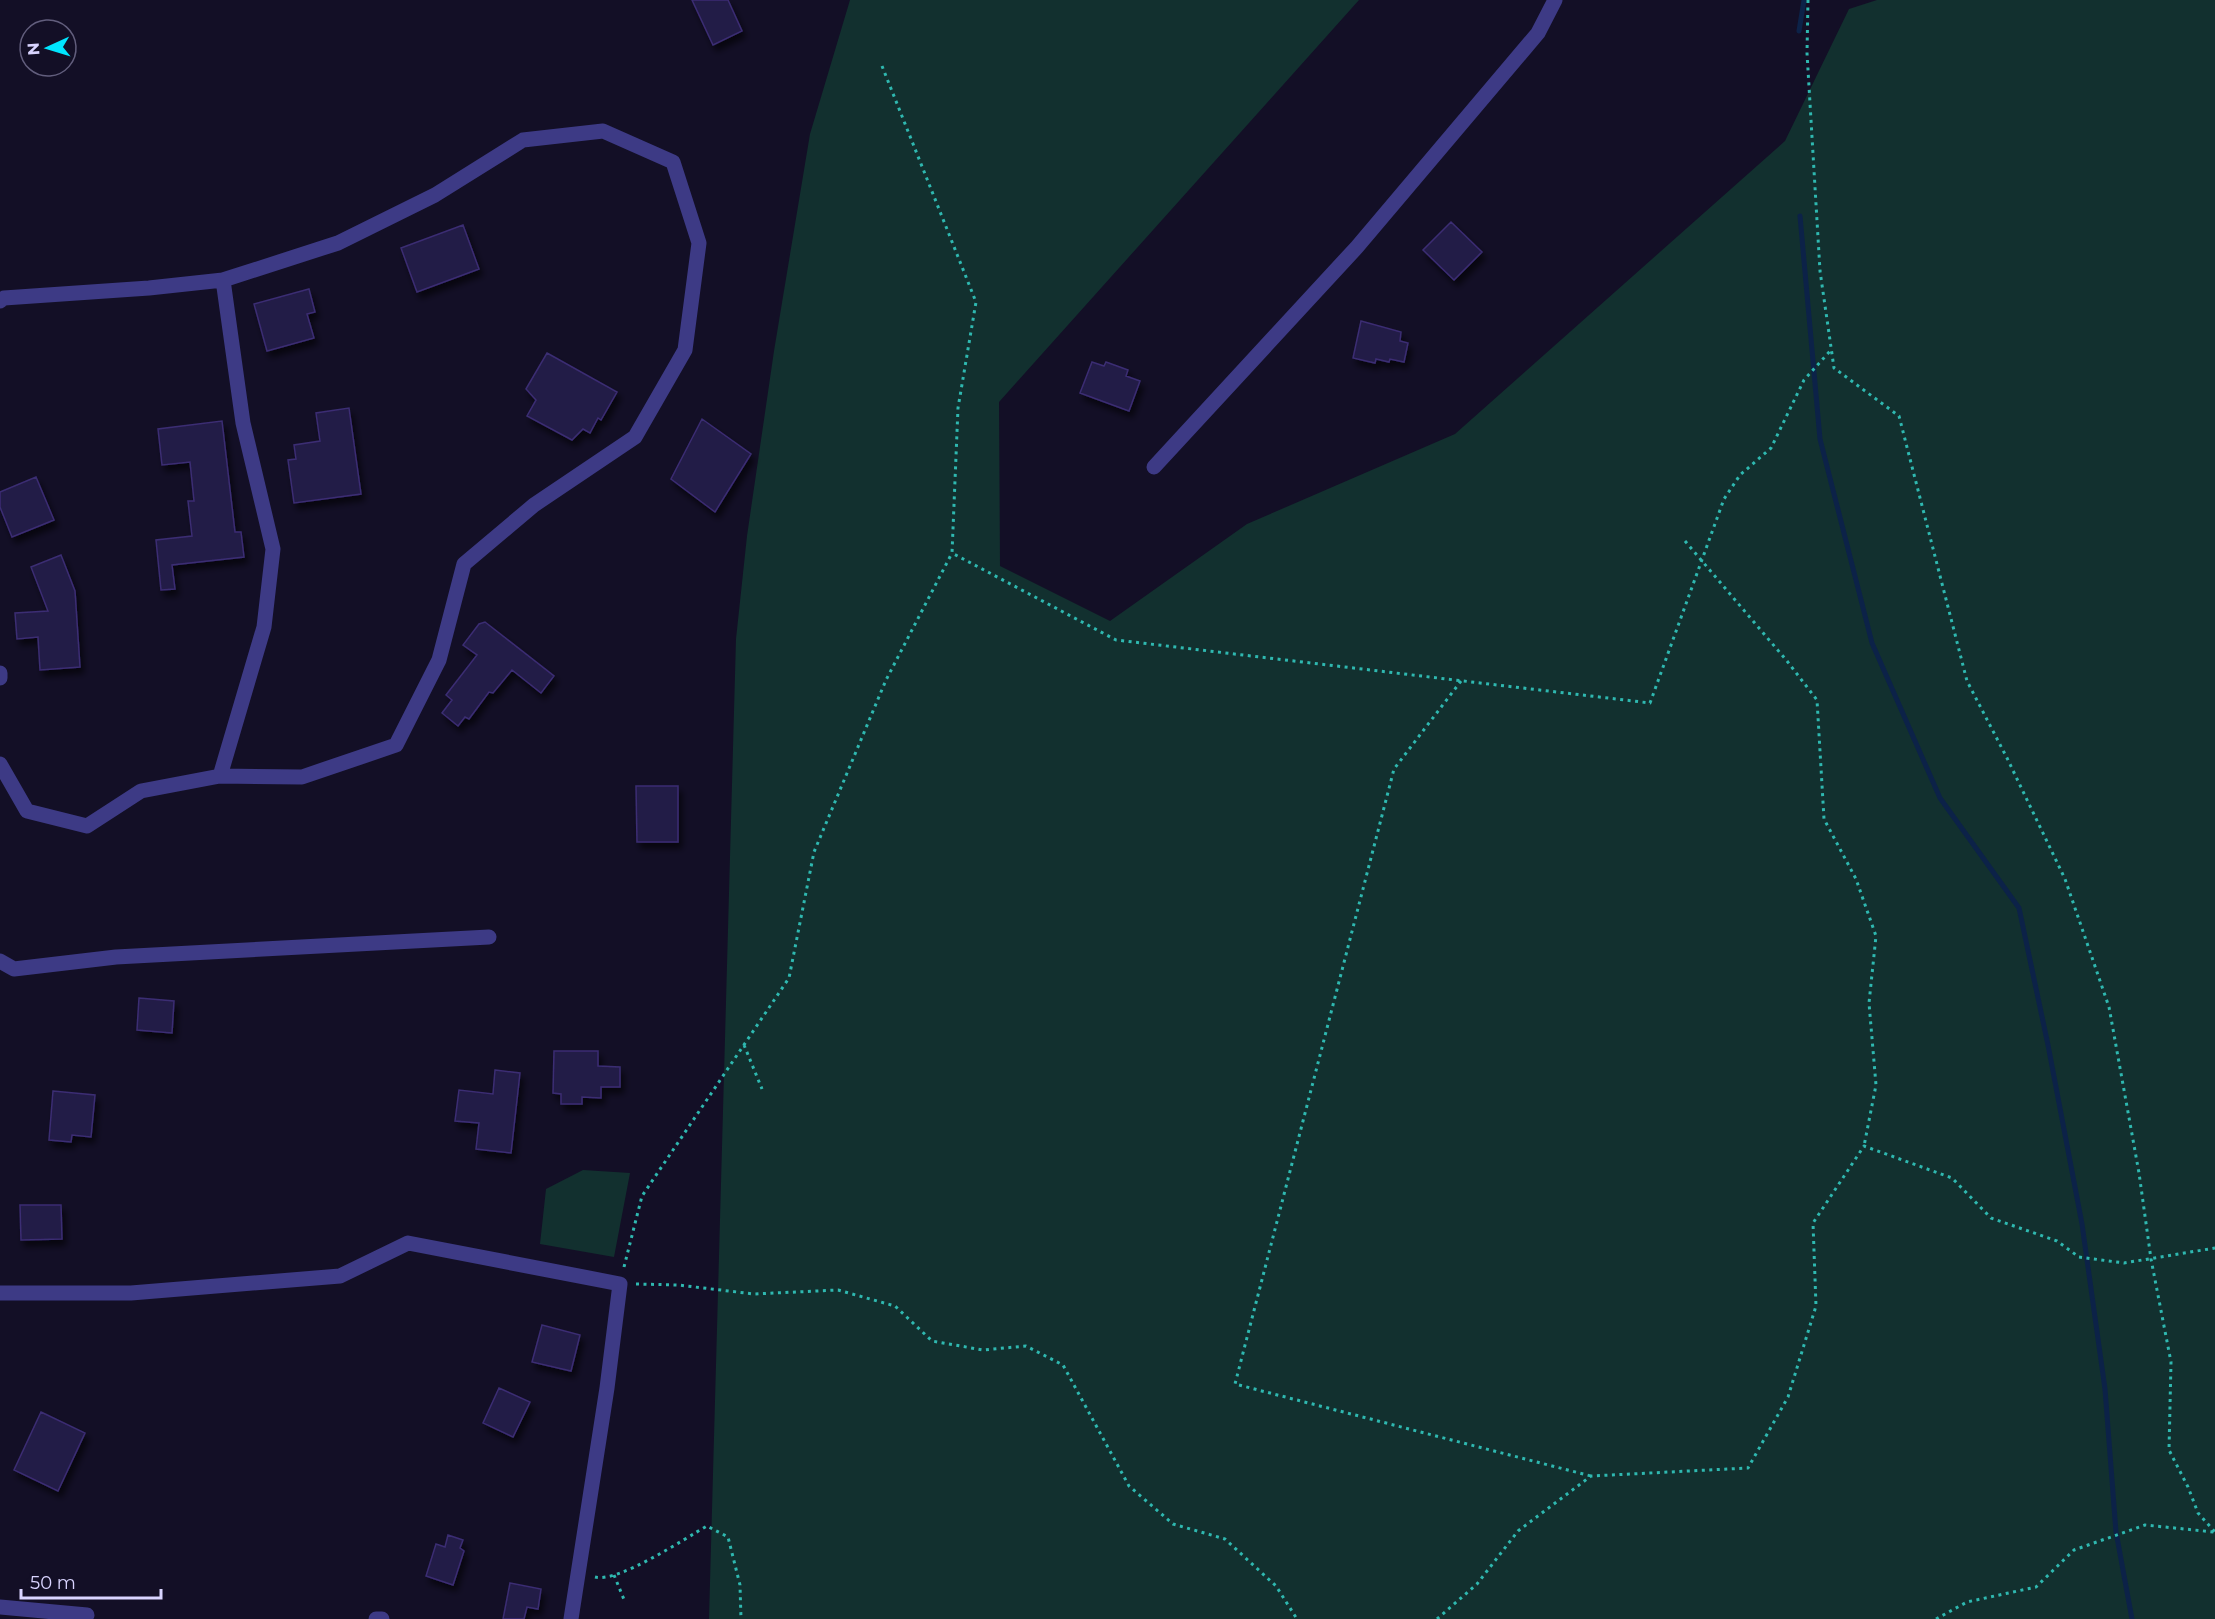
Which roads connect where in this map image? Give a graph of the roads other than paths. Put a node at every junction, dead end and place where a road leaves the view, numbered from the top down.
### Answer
1 (1555, 0) edge
2 (223, 280) junction
3 (0, 301) edge
4 (1154, 467) dead end
5 (0, 673) edge
6 (0, 678) edge
7 (0, 764) edge
8 (220, 776) junction
9 (489, 936) dead end
10 (0, 961) edge
11 (0, 1293) edge
12 (0, 1607) edge
13 (87, 1615) dead end
14 (376, 1619) edge
15 (382, 1619) edge
16 (571, 1619) edge

1 - 4 street
2 - 3 street
2 - 8 street
2 - 8 street
5 - 6 street
7 - 8 street
9 - 10 street
11 - 16 street
12 - 13 street
14 - 15 street

